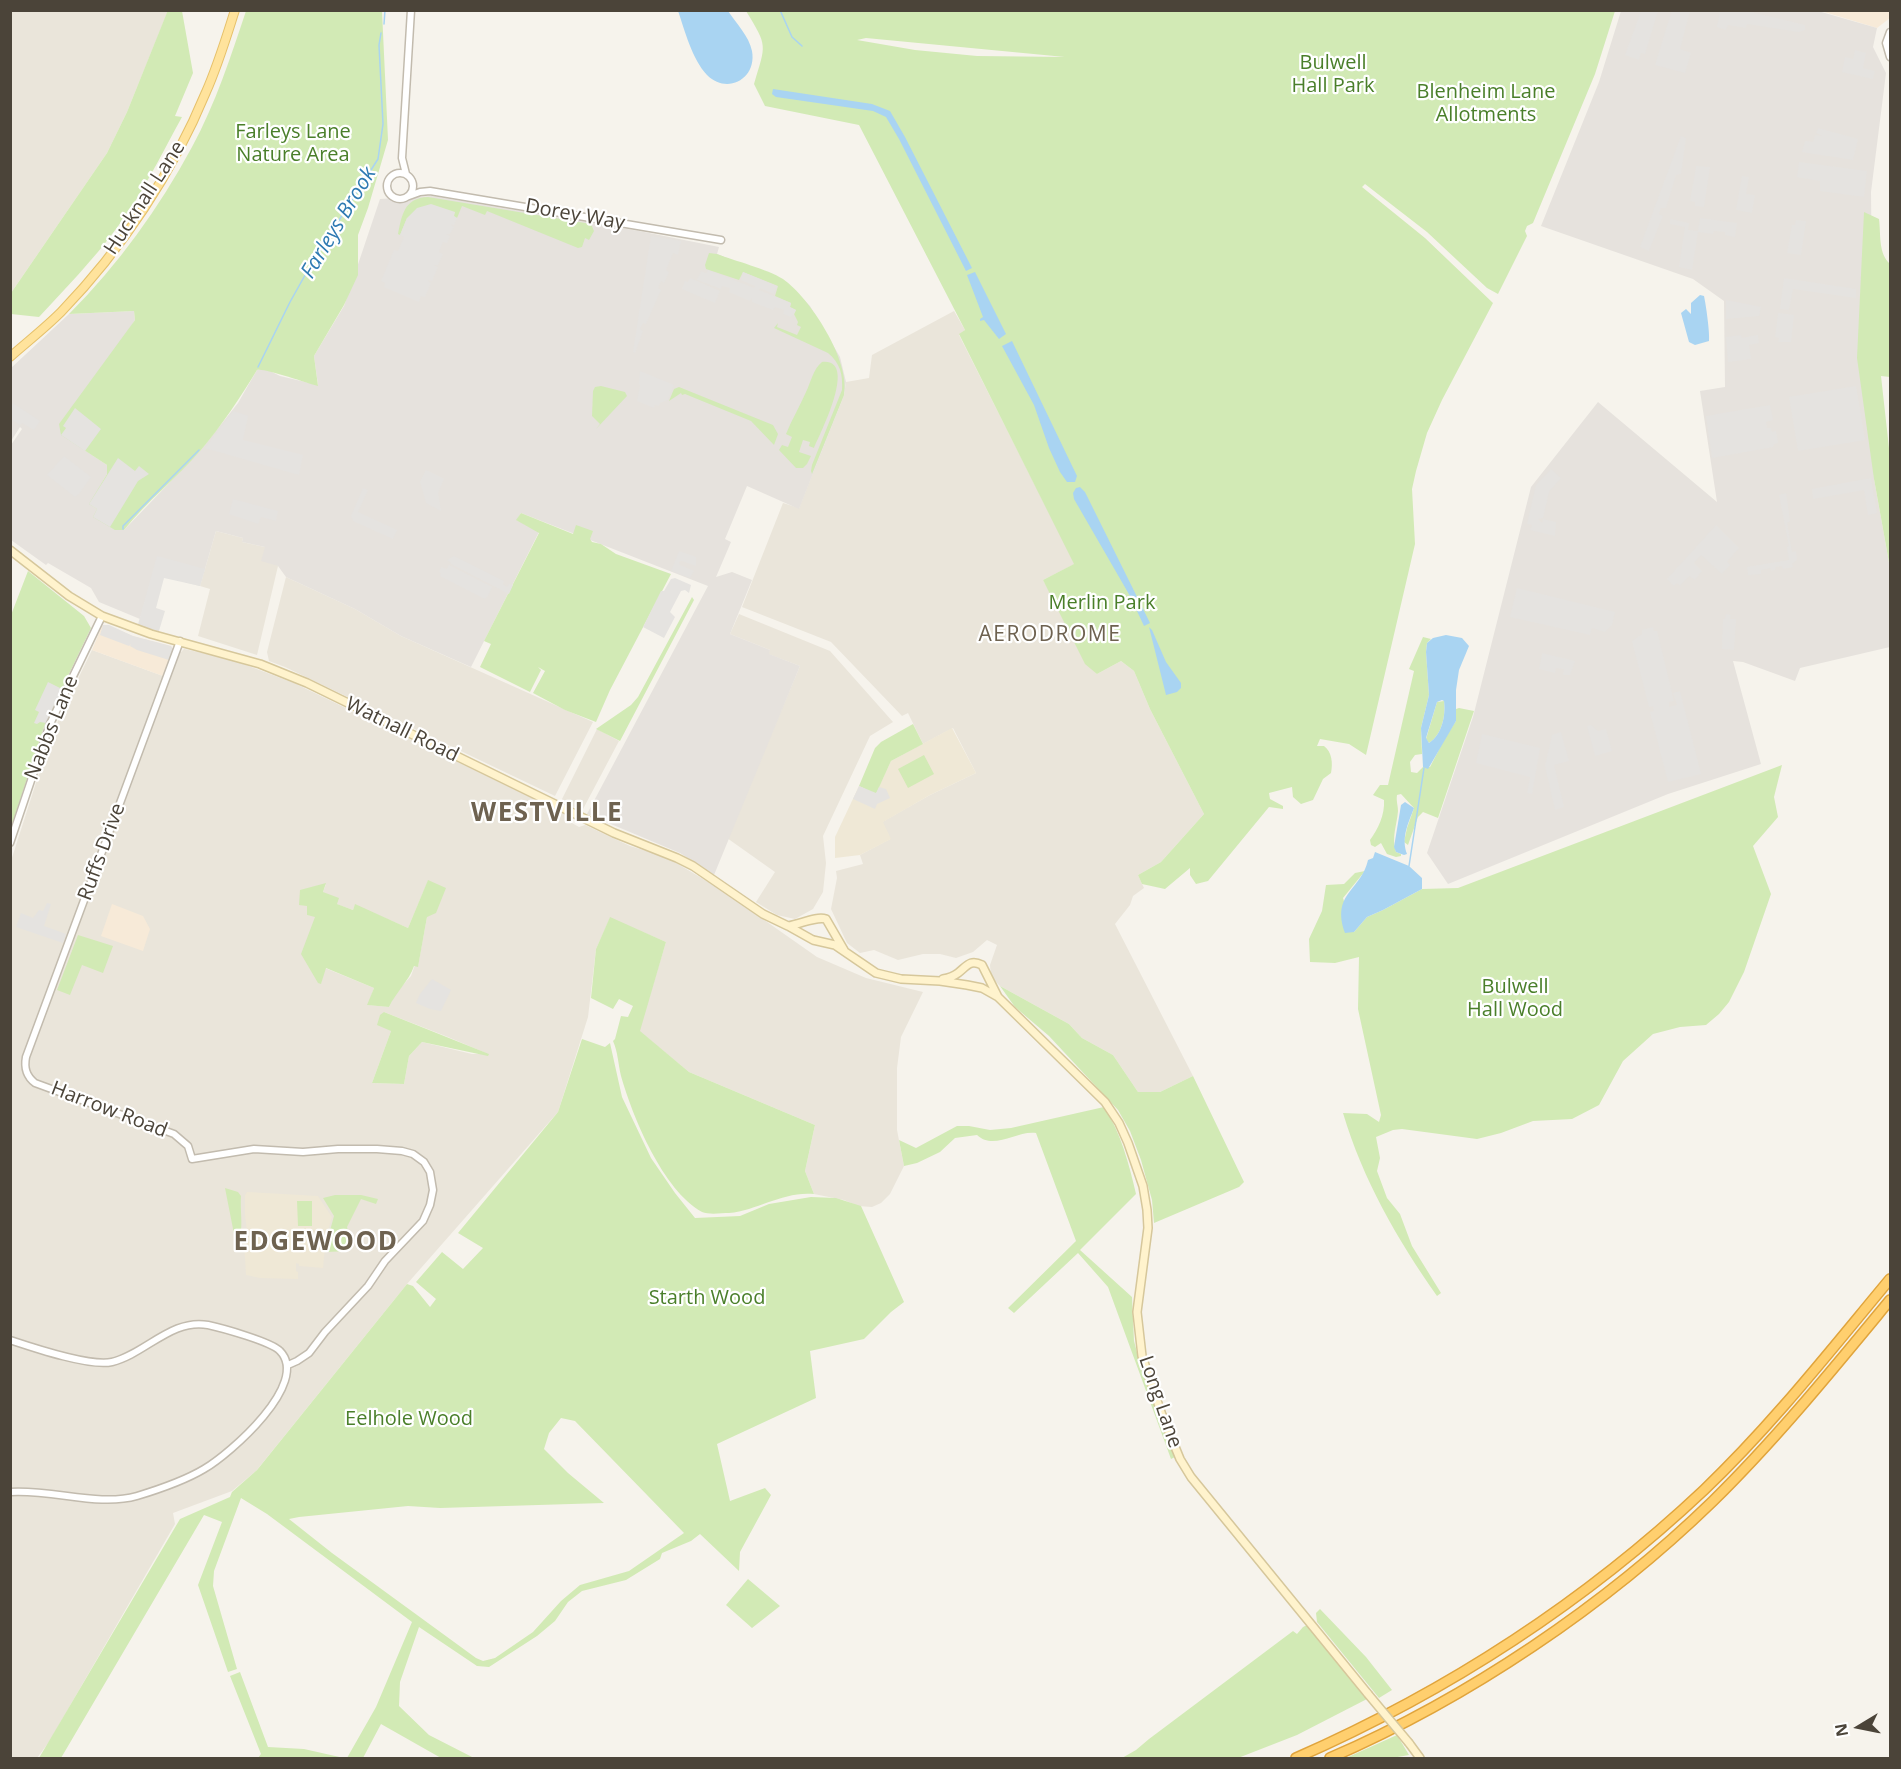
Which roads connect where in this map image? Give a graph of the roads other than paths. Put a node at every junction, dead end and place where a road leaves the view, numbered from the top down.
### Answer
1 (236, 10) edge
2 (411, 10) edge
3 (1890, 32) edge
4 (1890, 57) edge
5 (402, 158) junction
6 (406, 174) junction
7 (390, 177) junction
8 (412, 180) junction
9 (430, 191) junction
10 (409, 196) junction
11 (721, 240) dead end
12 (10, 357) edge
13 (10, 550) edge
14 (102, 616) junction
15 (180, 642) junction
16 (10, 843) edge
17 (809, 921) junction
18 (788, 926) junction
19 (831, 926) junction
20 (810, 938) junction
21 (822, 941) junction
22 (844, 950) junction
23 (964, 967) junction
24 (986, 972) junction
25 (940, 981) junction
26 (970, 986) junction
27 (998, 996) junction
28 (1011, 1010) joint
29 (25, 1063) joint
30 (1890, 1279) edge
31 (1890, 1300) edge
32 (10, 1340) edge
33 (288, 1365) junction
34 (10, 1492) edge
35 (1296, 1758) edge
36 (1330, 1758) edge
37 (1420, 1758) edge

1 - 12 main road, Hucknall Lane
2 - 5 street
3 - 4 street
5 - 6 street
5 - 7 street
6 - 7 street
6 - 8 street
7 - 10 street
8 - 9 street, Dorey Way
8 - 10 street
9 - 10 street, Dorey Way
9 - 11 street, Dorey Way
13 - 14 main road, Watnall Road
14 - 15 main road, Watnall Road
14 - 16 street, Nabbs Lane
15 - 18 main road, Watnall Road
15 - 29 street, Ruffs Drive
17 - 18 main road
17 - 19 main road
17 - 20 main road
18 - 20 main road, Watnall Road
19 - 21 main road
19 - 22 main road, Watnall Road
20 - 21 main road, Watnall Road
21 - 22 main road, Watnall Road
22 - 25 main road, Watnall Road
23 - 24 main road
23 - 25 main road
23 - 26 main road
24 - 26 main road
24 - 27 main road, Watnall Road
25 - 26 main road, Watnall Road
26 - 27 main road, Watnall Road
27 - 28 main road, Watnall Road
28 - 37 main road, Long Lane, bridge
29 - 33 street, Harrow Road
30 - 35 highway
31 - 36 highway
32 - 33 street
33 - 34 street

